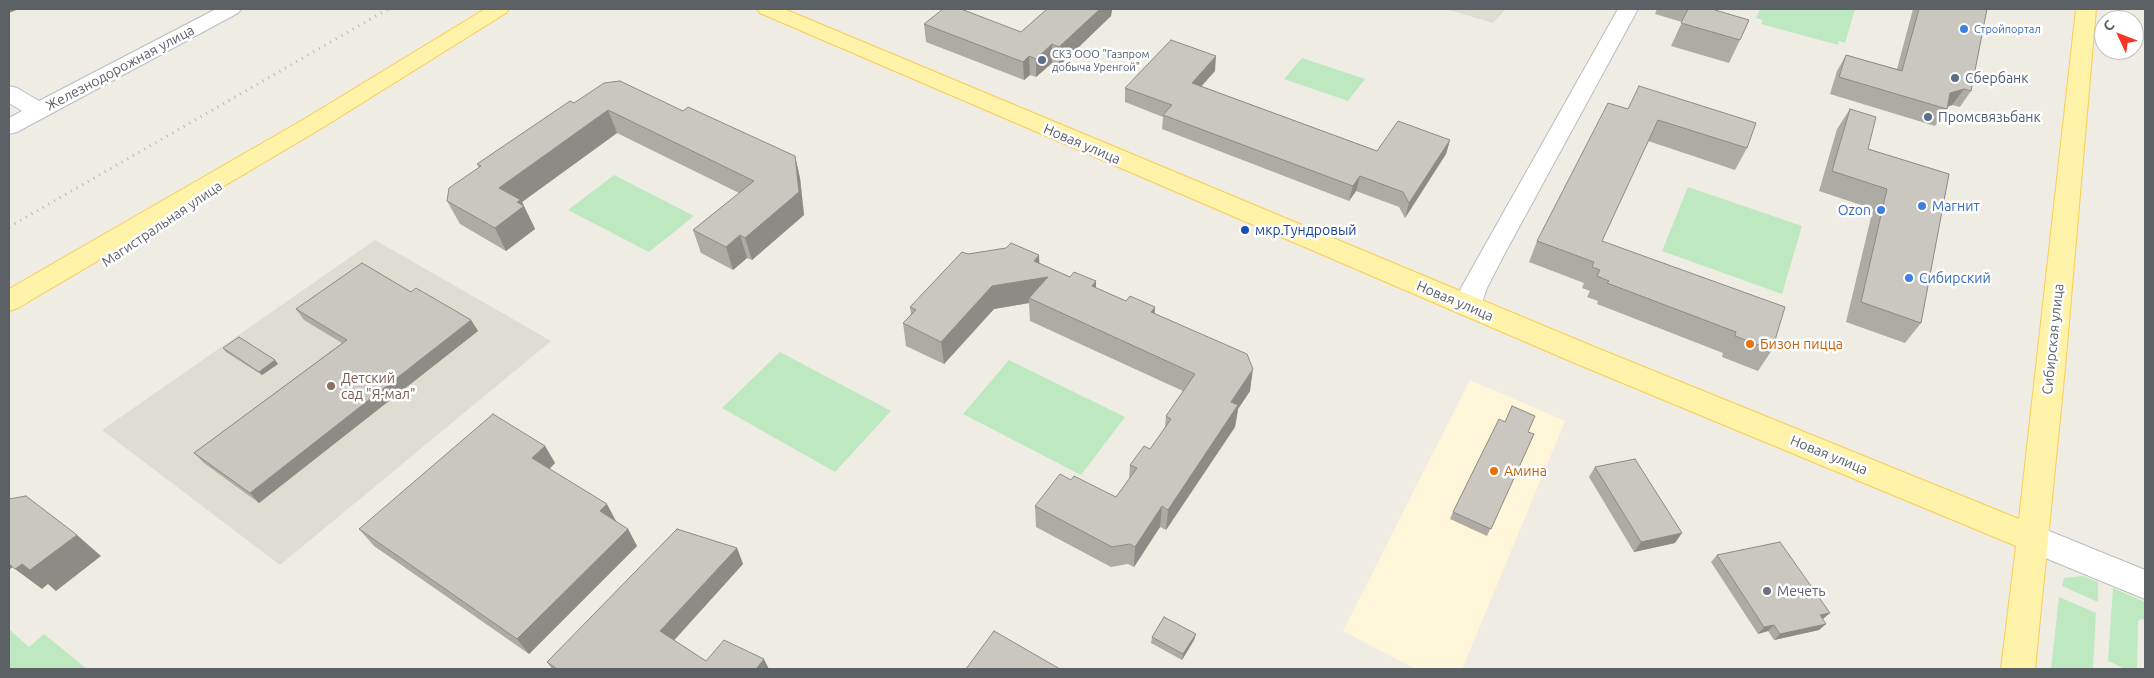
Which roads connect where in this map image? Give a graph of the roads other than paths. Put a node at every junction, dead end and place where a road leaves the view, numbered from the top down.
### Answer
1 (231, 9) edge
2 (499, 9) edge
3 (767, 9) edge
4 (1628, 9) edge
5 (2086, 9) edge
6 (9, 93) edge
7 (39, 111) junction
8 (314, 123) junction
9 (9, 127) edge
10 (9, 301) edge
11 (1469, 307) junction
12 (9, 323) edge
13 (2032, 538) junction
14 (2145, 585) edge
15 (2018, 669) edge

1 - 7 street, Железнодорожная улица
2 - 8 main road, Магистральная улица
3 - 11 main road, Новая улица
4 - 11 street
5 - 13 main road, Сибирская улица
6 - 7 street
7 - 9 street, Железнодорожная улица
8 - 10 main road, Магистральная улица
8 - 12 main road, Магистральная улица
11 - 13 main road, Новая улица
13 - 14 street, Новая улица
13 - 15 main road, Сибирская улица

